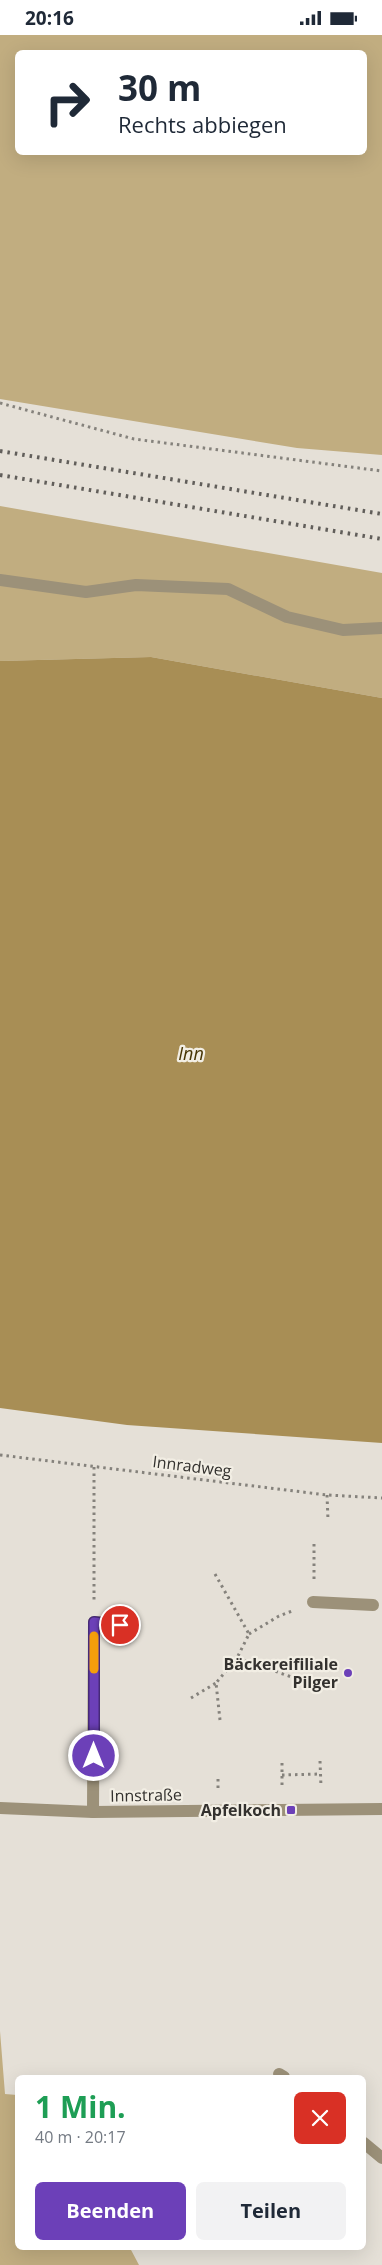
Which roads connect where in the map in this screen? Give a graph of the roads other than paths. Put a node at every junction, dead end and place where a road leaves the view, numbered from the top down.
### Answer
1 (0, 581) edge
2 (382, 628) edge
3 (314, 1602) dead end
4 (373, 1605) dead end
5 (120, 1625) dead end
6 (0, 1808) edge
7 (382, 1809) edge
8 (93, 1812) junction
9 (366, 2145) edge
10 (382, 2158) edge

1 - 2 street
3 - 4 street
5 - 8 street
6 - 8 street, Innstraße
7 - 8 street, Innstraße
9 - 10 street

